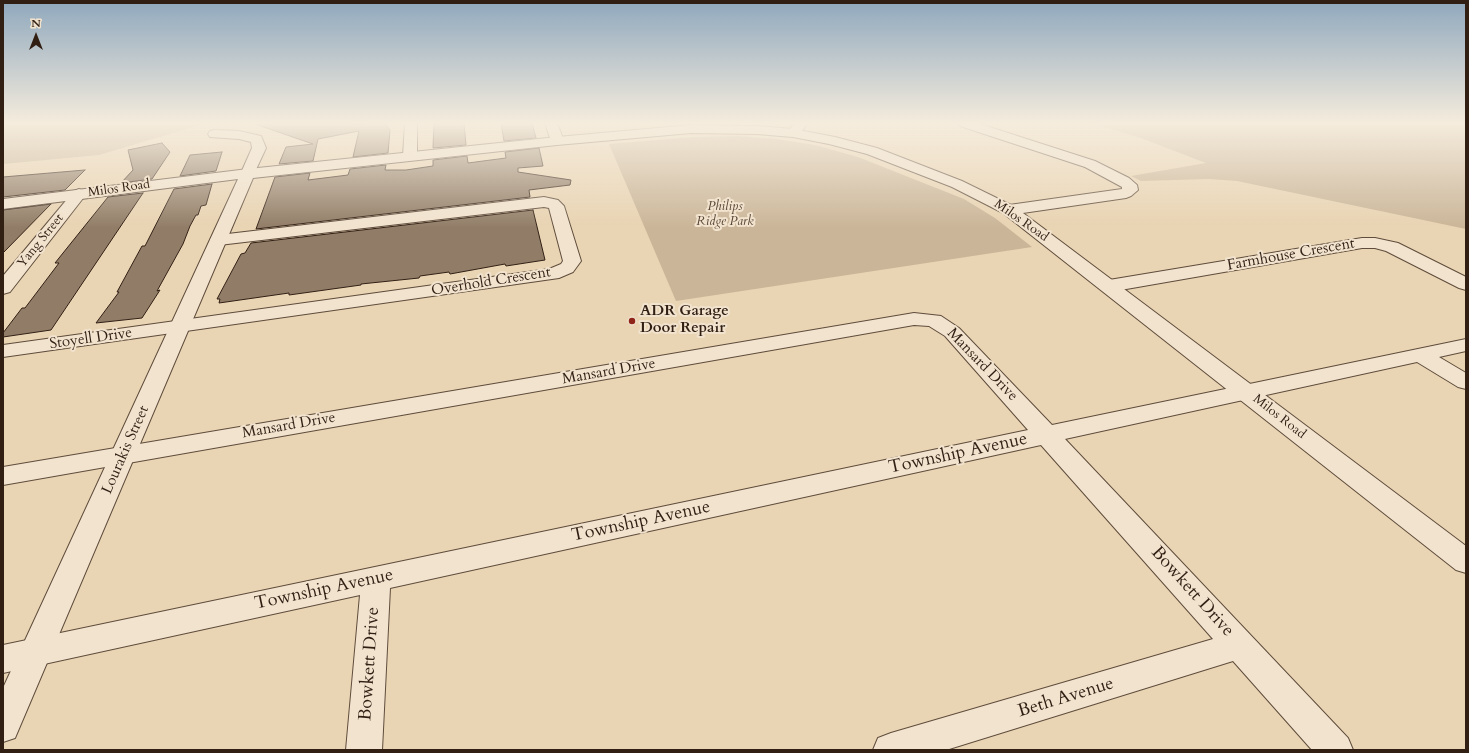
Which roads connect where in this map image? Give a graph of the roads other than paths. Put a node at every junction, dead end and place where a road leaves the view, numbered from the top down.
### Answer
1 (255, 158) edge
2 (391, 158) edge
3 (890, 158) edge
4 (1072, 158) edge
5 (248, 174) junction
6 (80, 194) junction
7 (3, 204) edge
8 (1009, 210) junction
9 (219, 240) junction
10 (1466, 284) edge
11 (1108, 286) junction
12 (3, 288) edge
13 (180, 327) junction
14 (1466, 345) edge
15 (3, 351) edge
16 (1420, 355) junction
17 (1466, 382) edge
18 (1246, 392) junction
19 (1048, 435) junction
20 (124, 455) junction
21 (3, 476) edge
22 (1466, 562) edge
23 (376, 579) junction
24 (1240, 645) junction
25 (36, 652) junction
26 (3, 659) edge
27 (3, 726) edge
28 (364, 750) edge
29 (891, 750) edge
30 (1336, 750) edge

1 - 5 street, Lourakis Street
2 - 5 street, Milos Road
3 - 8 street, Milos Road
4 - 8 street
5 - 6 street, Milos Road
5 - 9 street, Lourakis Street
6 - 7 street, Milos Road
6 - 12 street, Yang Street
8 - 11 street, Milos Road
9 - 13 street, Lourakis Street
9 - 13 street, Overhold Crescent
10 - 11 street, Farmhouse Crescent
11 - 18 street, Milos Road
13 - 15 street, Stoyell Drive
13 - 20 street, Lourakis Street
14 - 16 street
16 - 17 street
16 - 18 street
18 - 19 street, Township Avenue
18 - 22 street, Milos Road
19 - 20 street, Mansard Drive
19 - 23 street, Township Avenue
19 - 24 street, Bowkett Drive
20 - 21 street, Mansard Drive
20 - 25 street, Lourakis Street
23 - 25 street, Township Avenue
23 - 28 street, Bowkett Drive
24 - 29 street, Beth Avenue
24 - 30 street, Bowkett Drive
25 - 26 street, Township Avenue
25 - 27 street, Lourakis Street

